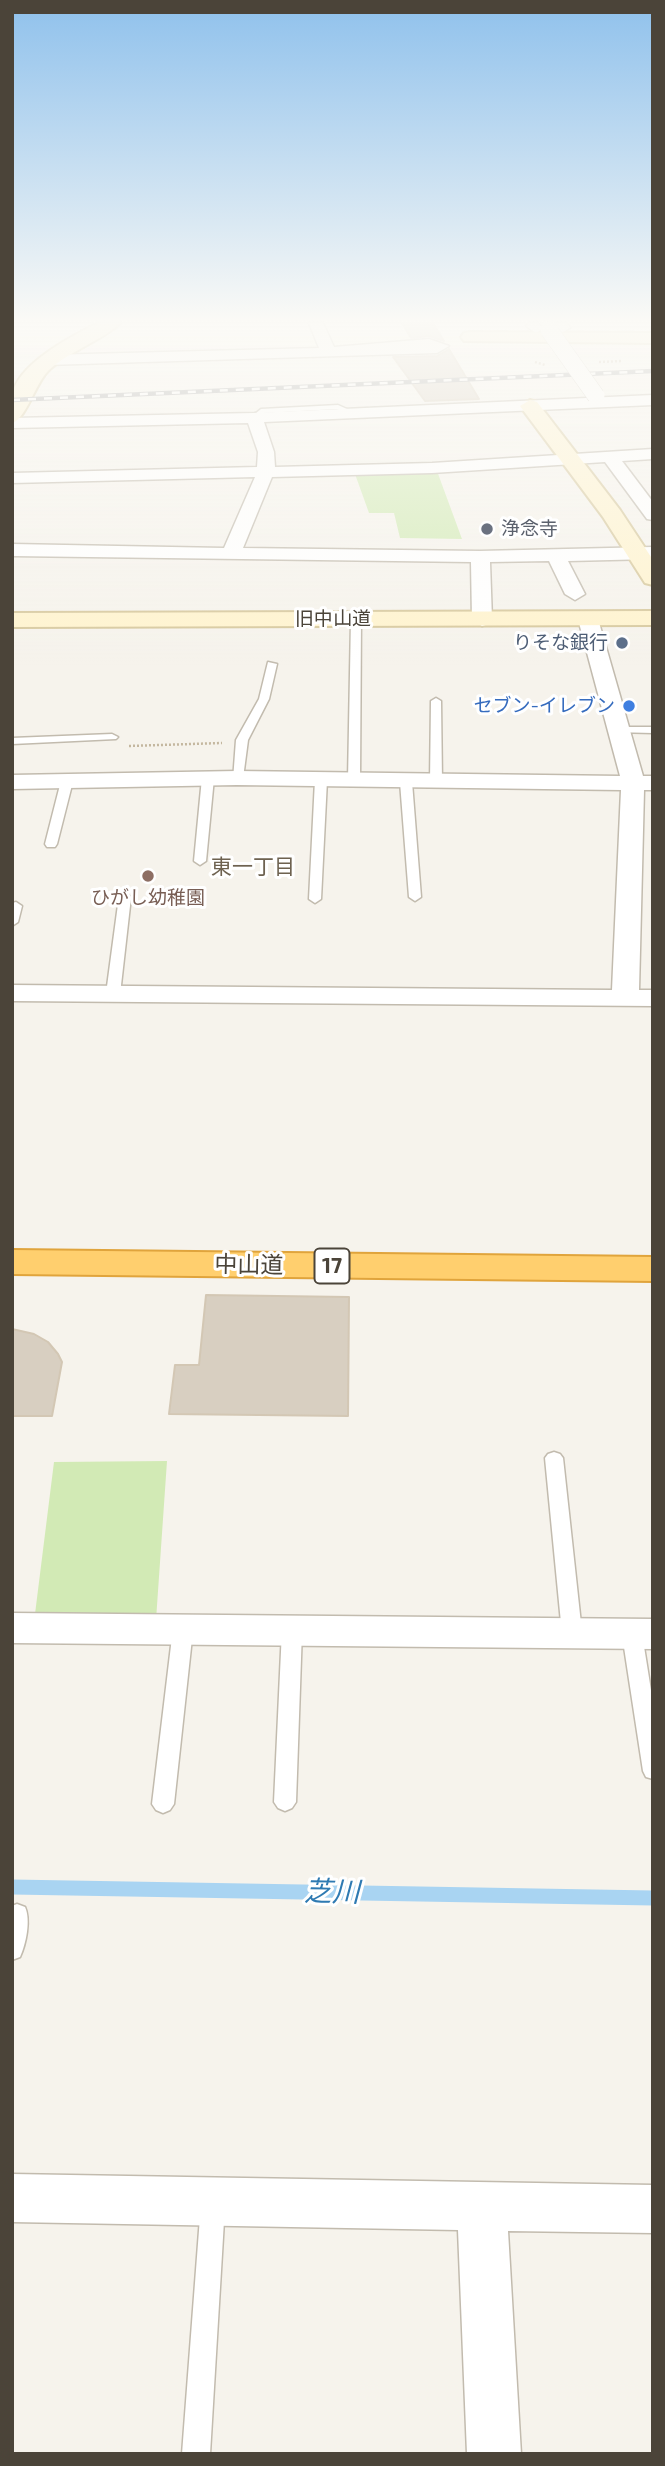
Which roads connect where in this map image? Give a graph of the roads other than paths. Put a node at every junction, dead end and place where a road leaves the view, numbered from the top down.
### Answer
1 (261, 438) edge
2 (555, 438) edge
3 (653, 454) edge
4 (611, 458) junction
5 (573, 461) junction
6 (265, 472) junction
7 (12, 478) edge
8 (653, 478) edge
9 (630, 479) junction
10 (587, 482) junction
11 (652, 514) edge
12 (612, 515) junction
13 (12, 550) edge
14 (232, 551) junction
15 (646, 554) edge
16 (556, 556) junction
17 (480, 557) junction
18 (653, 578) edge
19 (575, 594) dead end
20 (653, 618) edge
21 (356, 619) junction
22 (588, 619) junction
23 (12, 620) edge
24 (482, 620) junction
25 (272, 664) dead end
26 (436, 701) dead end
27 (617, 730) junction
28 (653, 730) edge
29 (112, 737) road end
30 (12, 741) edge
31 (208, 778) junction
32 (237, 778) junction
33 (321, 780) junction
34 (354, 780) junction
35 (67, 781) junction
36 (12, 782) edge
37 (406, 782) junction
38 (436, 782) junction
39 (643, 783) edge
40 (51, 845) dead end
41 (200, 861) dead end
42 (125, 897) dead end
43 (415, 897) dead end
44 (315, 899) dead end
45 (16, 906) dead end
46 (12, 922) edge
47 (12, 993) edge
48 (113, 994) junction
49 (625, 998) junction
50 (653, 998) edge
51 (12, 1241) edge
52 (653, 1246) edge
53 (12, 1262) edge
54 (653, 1269) edge
55 (554, 1458) dead end
56 (12, 1628) edge
57 (183, 1629) junction
58 (292, 1630) junction
59 (572, 1633) junction
60 (642, 1634) edge
61 (653, 1771) edge
62 (285, 1802) dead end
63 (163, 1804) dead end
64 (17, 1914) dead end
65 (12, 1950) edge
66 (12, 2198) edge
67 (213, 2201) junction
68 (482, 2206) junction
69 (653, 2209) edge
70 (196, 2454) edge
71 (494, 2454) edge

1 - 6 street
2 - 5 main road
3 - 4 street
4 - 5 street
4 - 9 street
5 - 6 street
5 - 10 main road
6 - 7 street
6 - 14 street
8 - 9 street
9 - 10 street
9 - 11 street
10 - 12 main road
11 - 12 street
12 - 15 main road
13 - 14 street
14 - 17 street
15 - 16 street
15 - 18 main road
16 - 17 street
16 - 19 street
17 - 24 street
20 - 22 main road, 旧中山道
21 - 23 main road, 旧中山道
21 - 24 main road, 旧中山道
21 - 34 lane
22 - 24 main road, 旧中山道
22 - 27 street
25 - 32 lane
26 - 38 lane
27 - 28 lane
27 - 39 street
29 - 30 lane
31 - 32 street
31 - 35 street
31 - 41 lane
32 - 33 street
33 - 34 street
33 - 44 lane
34 - 37 street
35 - 36 street
35 - 40 lane
37 - 38 street
37 - 43 lane
38 - 39 street
39 - 49 street
42 - 48 lane
45 - 46 lane
47 - 48 street
48 - 49 street
49 - 50 street
51 - 52 highway, 中山道 / 17
53 - 54 highway, 中山道 / 17
55 - 59 lane
56 - 57 street
57 - 58 street
57 - 63 lane
58 - 59 street
58 - 62 lane
59 - 60 street
60 - 61 lane
64 - 65 lane
66 - 67 street
67 - 68 street
67 - 70 lane
68 - 69 street
68 - 71 street

